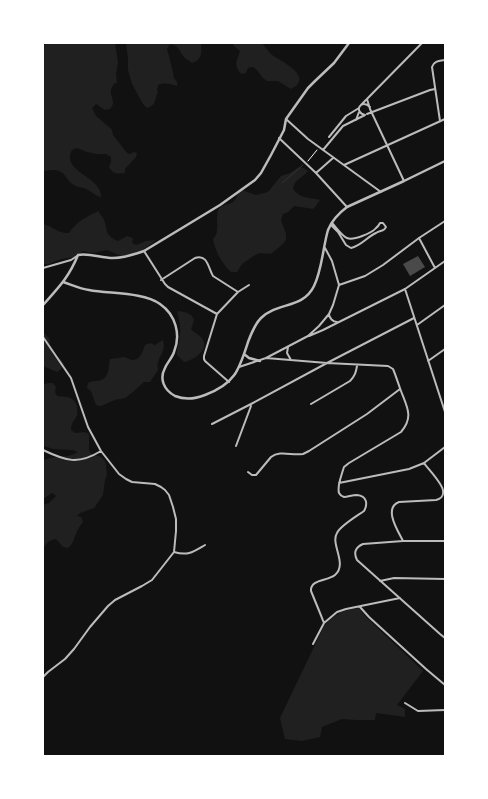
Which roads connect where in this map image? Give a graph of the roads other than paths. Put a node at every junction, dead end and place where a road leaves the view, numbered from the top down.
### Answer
1 (349, 43) edge
2 (422, 43) edge
3 (445, 60) edge
4 (435, 89) junction
5 (366, 99) junction
6 (360, 108) junction
7 (370, 108) junction
8 (373, 113) junction
9 (366, 115) junction
10 (286, 119) junction
11 (445, 119) edge
12 (356, 120) junction
13 (440, 121) junction
14 (329, 137) dead end
15 (279, 138) junction
16 (388, 146) junction
17 (324, 150) junction
18 (333, 158) junction
19 (445, 161) edge
20 (343, 165) junction
21 (316, 173) junction
22 (404, 181) junction
23 (381, 192) junction
24 (348, 207) junction
25 (445, 221) edge
26 (331, 224) junction
27 (419, 238) junction
28 (349, 239) junction
29 (346, 244) junction
30 (325, 248) junction
31 (144, 251) junction
32 (78, 255) junction
33 (445, 261) edge
34 (43, 268) edge
35 (435, 268) junction
36 (161, 280) junction
37 (63, 282) junction
38 (249, 285) dead end
39 (339, 285) junction
40 (405, 289) junction
41 (238, 292) junction
42 (43, 304) edge
43 (445, 305) edge
44 (217, 314) junction
45 (329, 314) junction
46 (414, 318) junction
47 (338, 322) junction
48 (416, 325) junction
49 (319, 326) junction
50 (323, 330) junction
51 (308, 336) junction
52 (43, 337) edge
53 (288, 346) junction
54 (445, 349) edge
55 (244, 354) junction
56 (266, 358) junction
57 (291, 360) junction
58 (260, 361) junction
59 (428, 361) junction
60 (327, 363) junction
61 (357, 365) junction
62 (240, 367) junction
63 (229, 382) junction
64 (400, 389) junction
65 (251, 404) junction
66 (311, 404) dead end
67 (445, 412) edge
68 (212, 424) dead end
69 (236, 446) dead end
70 (445, 447) edge
71 (43, 450) edge
72 (101, 452) junction
73 (424, 463) junction
74 (248, 472) dead end
75 (339, 483) junction
76 (445, 541) edge
77 (403, 542) junction
78 (205, 545) dead end
79 (174, 552) junction
80 (445, 579) edge
81 (380, 581) junction
82 (400, 598) junction
83 (360, 607) junction
84 (324, 623) junction
85 (445, 638) edge
86 (313, 644) dead end
87 (43, 677) edge
88 (445, 685) edge
89 (405, 703) dead end
90 (445, 710) edge

1 - 10 street
2 - 5 street
3 - 4 street
4 - 8 street
4 - 13 street
5 - 6 street
5 - 7 street
6 - 7 street
6 - 9 street
6 - 12 street
6 - 14 street
7 - 8 street
7 - 9 street
8 - 9 street
8 - 16 street
9 - 12 street
10 - 15 street
10 - 17 street
11 - 13 street
12 - 17 street
13 - 16 street
15 - 21 street
15 - 31 street
16 - 20 street
16 - 22 street
17 - 18 street
18 - 20 street
18 - 21 street
19 - 22 street
20 - 23 street
21 - 24 street
22 - 23 street
23 - 24 street
24 - 26 street
25 - 27 street
26 - 28 street
26 - 29 street
26 - 30 street
27 - 35 street
27 - 39 street
28 - 29 street
28 - 29 street
30 - 39 street
30 - 55 street
31 - 32 street
31 - 36 street
32 - 34 street
32 - 37 street
33 - 35 street
35 - 40 street
36 - 41 street
36 - 44 street
37 - 42 street
37 - 63 street
38 - 41 street
39 - 45 street
40 - 46 street
40 - 47 street
41 - 44 street
43 - 48 street
44 - 63 street
45 - 47 street
45 - 49 street
46 - 48 street
46 - 60 street
47 - 50 street
48 - 59 street
49 - 50 street
49 - 51 street
50 - 51 street
51 - 53 street
52 - 72 street
53 - 56 street
53 - 57 street
54 - 59 street
55 - 58 street
55 - 62 street
56 - 57 street
56 - 58 street
57 - 60 street
58 - 62 street
59 - 67 street
60 - 61 street
60 - 65 street
61 - 64 street
61 - 66 street
62 - 63 street
64 - 74 street
64 - 75 street
65 - 68 street
65 - 69 street
70 - 73 street
71 - 72 street
72 - 79 street
73 - 75 street
73 - 77 street
75 - 84 street
76 - 77 street
77 - 81 street
78 - 79 street
79 - 87 street
80 - 81 street
81 - 82 street
82 - 83 street
82 - 85 street
83 - 84 street
83 - 88 street
84 - 86 street
89 - 90 street

